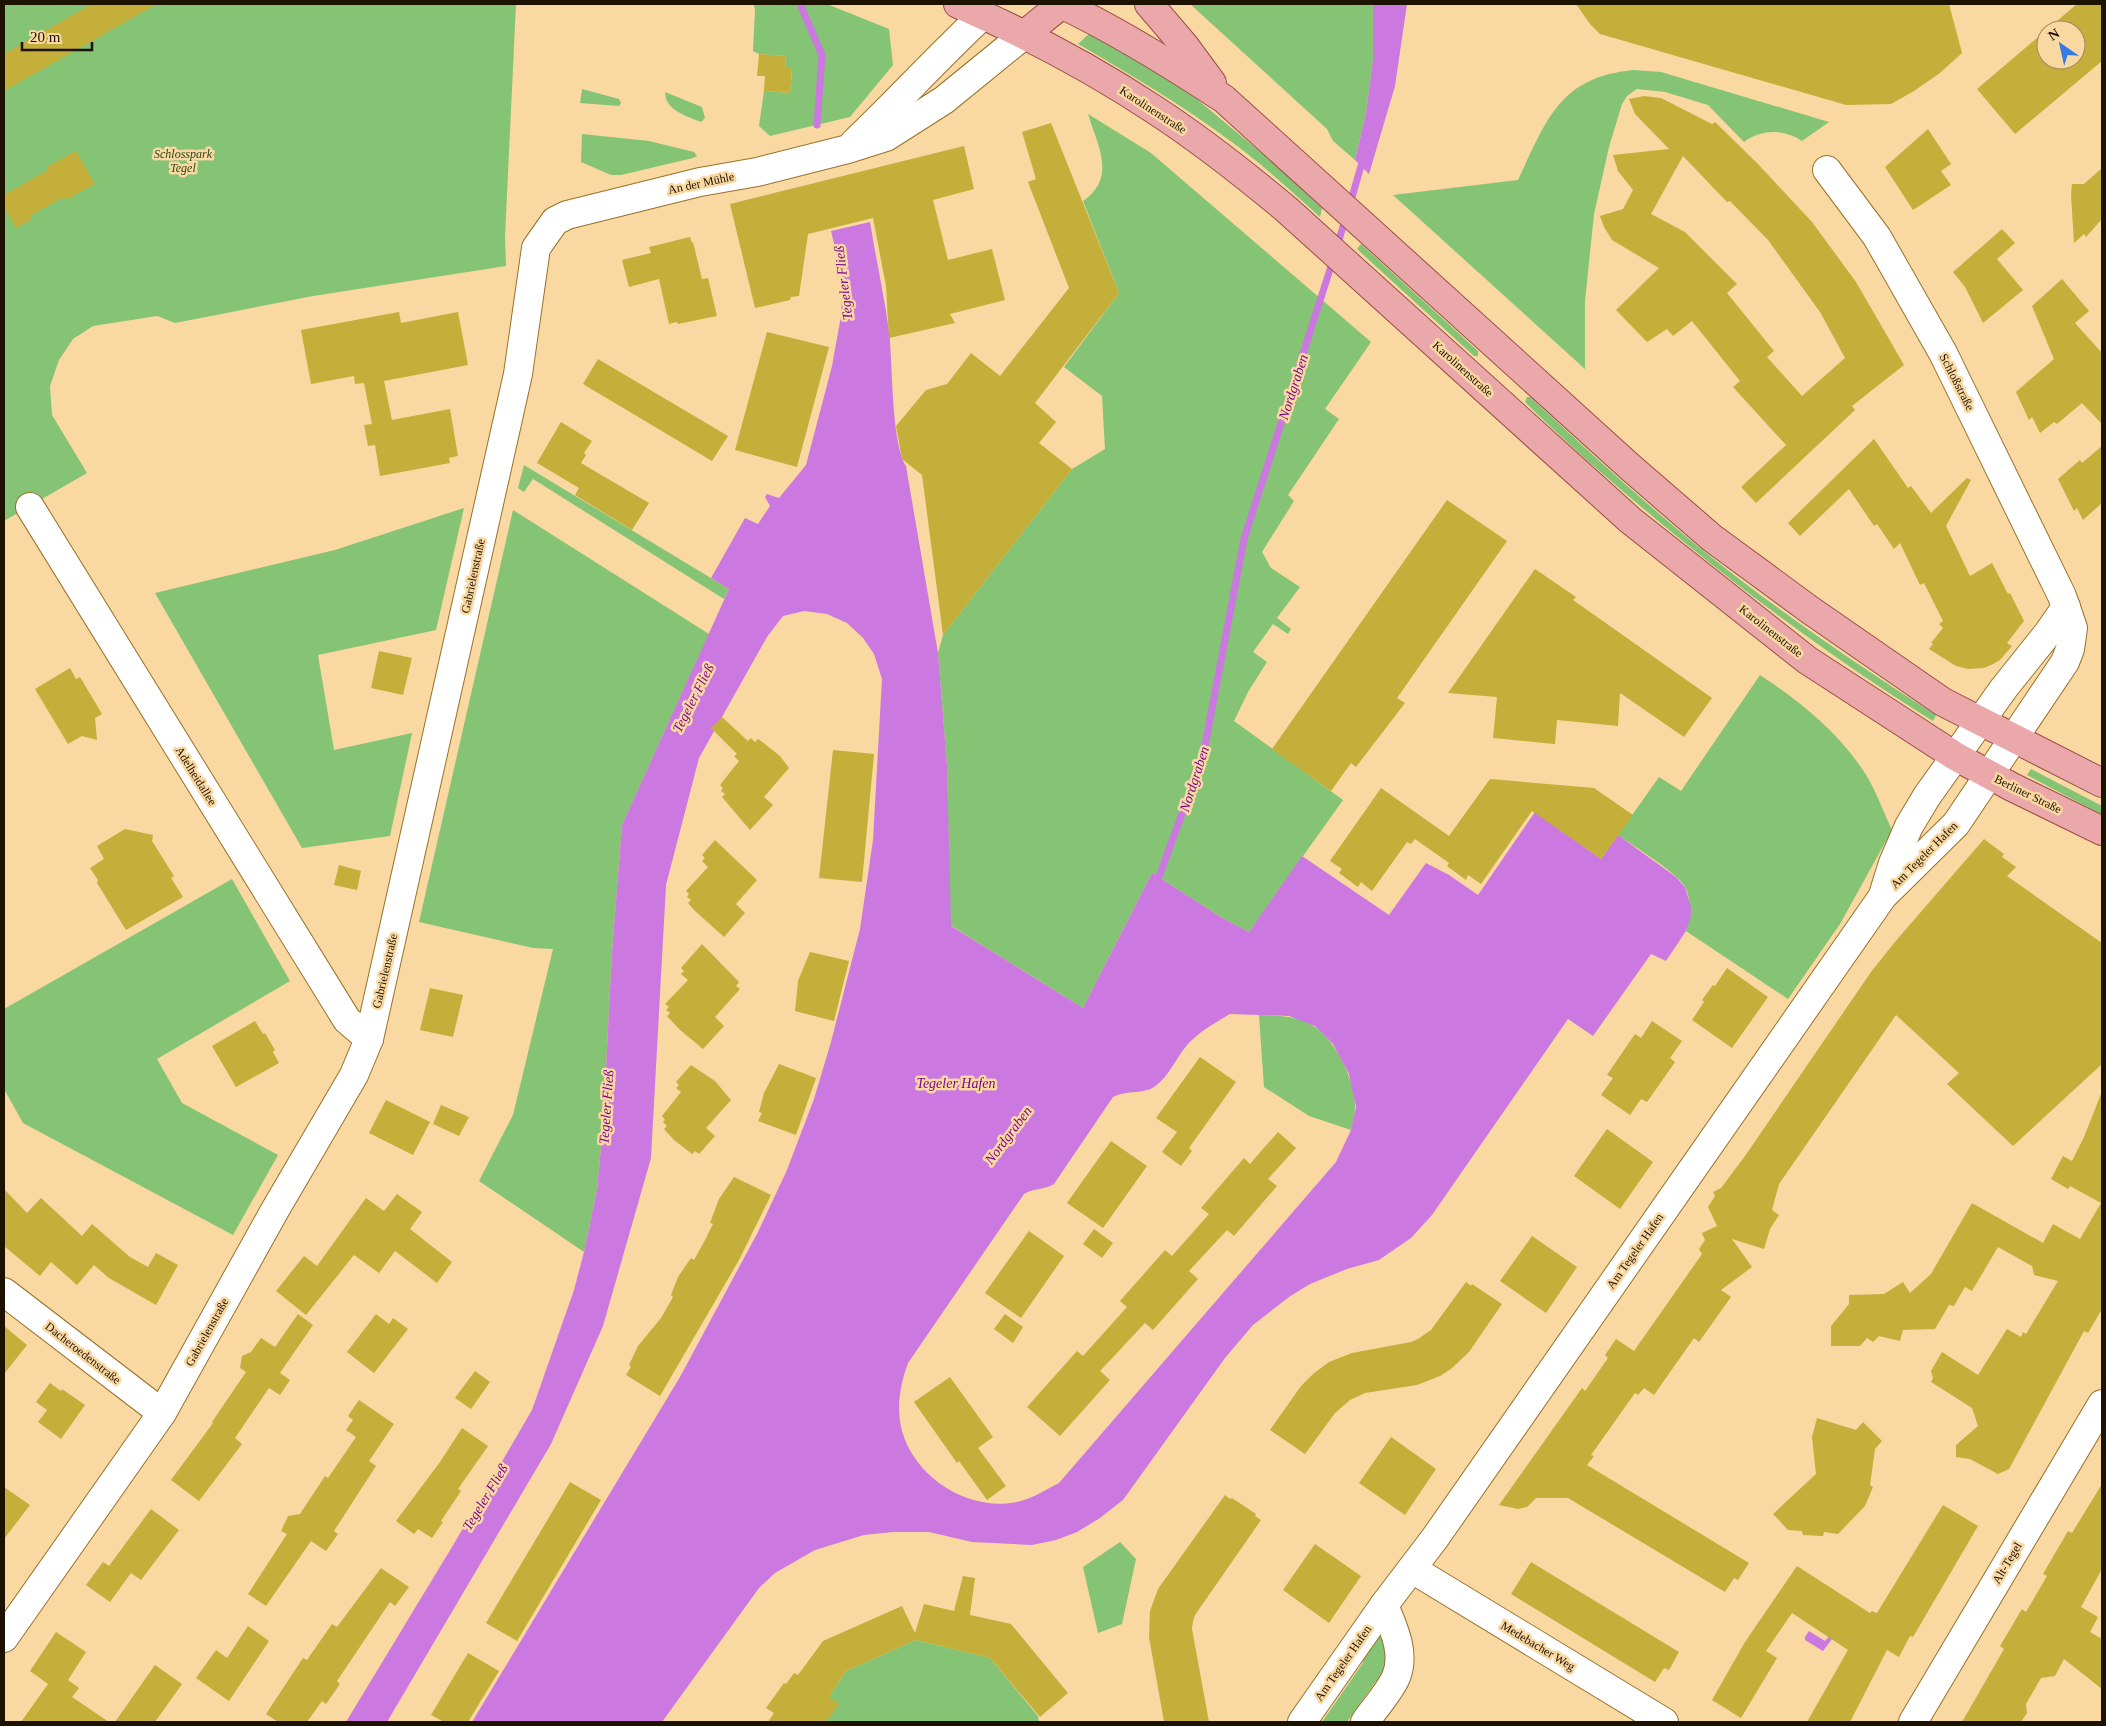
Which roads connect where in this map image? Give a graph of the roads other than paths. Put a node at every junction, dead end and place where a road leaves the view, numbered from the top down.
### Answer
1 (958, 4) edge
2 (1061, 4) edge
3 (1149, 4) edge
4 (990, 9) edge
5 (1025, 34) junction
6 (1224, 99) junction
7 (848, 149) junction
8 (1827, 170) dead end
9 (555, 221) joint
10 (30, 507) dead end
11 (2066, 607) junction
12 (1980, 721) junction
13 (2014, 738) junction
14 (1955, 756) junction
15 (1989, 775) junction
16 (2102, 783) edge
17 (2102, 831) edge
18 (1883, 896) junction
19 (369, 1039) junction
20 (4, 1292) edge
21 (2102, 1404) edge
22 (162, 1413) junction
23 (1412, 1569) junction
24 (1384, 1605) junction
25 (4, 1638) edge
26 (1302, 1722) edge
27 (1365, 1722) edge
28 (1664, 1722) edge
29 (1913, 1722) edge

1 - 4 main road, Karolinenstraße
2 - 5 main road
2 - 6 main road
3 - 6 main road
4 - 5 main road, Karolinenstraße
4 - 7 street, An der Mühle
5 - 7 street, An der Mühle
5 - 14 main road, Karolinenstraße
6 - 12 main road
7 - 9 street, An der Mühle
8 - 11 street, Schloßstraße
9 - 19 street, Gabrielenstraße
10 - 19 street, Adelheidallee
11 - 12 street
11 - 13 street, Schloßstraße
12 - 13 main road
12 - 14 street
13 - 15 street, Am Tegeler Hafen
13 - 16 main road
14 - 15 main road, Berliner Straße
14 - 18 street, Am Tegeler Hafen
15 - 17 main road, Berliner Straße
15 - 18 street, Am Tegeler Hafen
18 - 23 street, Am Tegeler Hafen
19 - 22 street, Gabrielenstraße
20 - 22 street, Dacheroedenstraße
21 - 29 street, Alt-Tegel
22 - 25 street, Gabrielenstraße
23 - 24 street, Am Tegeler Hafen
23 - 28 street, Medebacher Weg
24 - 26 street, Am Tegeler Hafen
24 - 27 street, Am Tegeler Hafen

